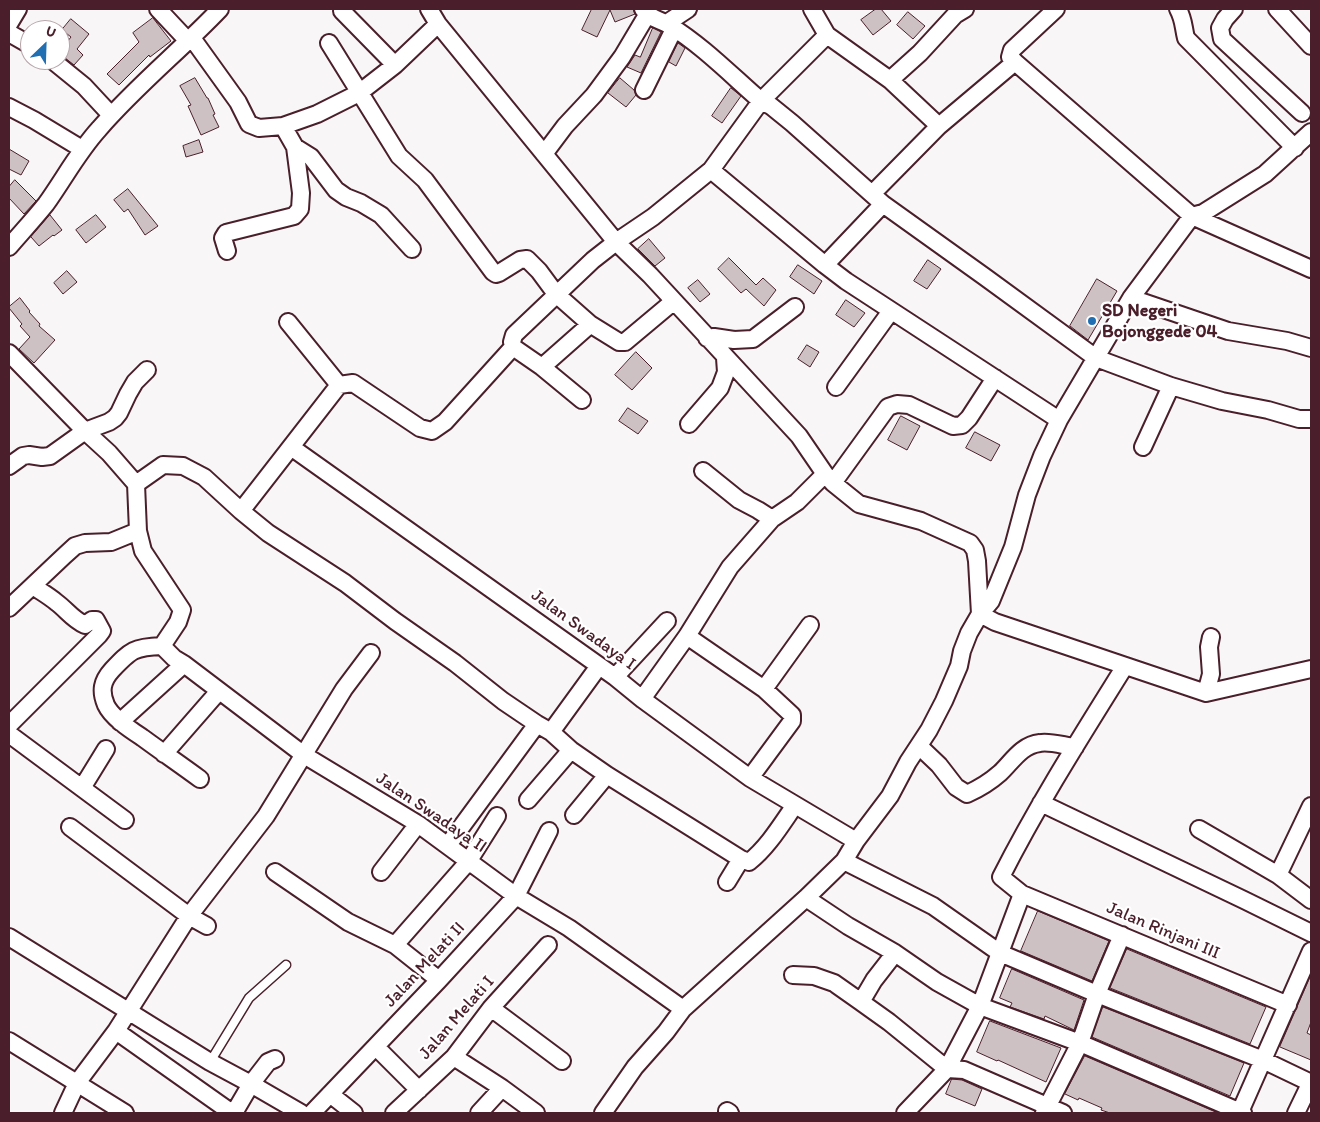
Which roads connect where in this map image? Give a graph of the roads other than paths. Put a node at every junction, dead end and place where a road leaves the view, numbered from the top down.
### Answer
1 (18, 9) edge
2 (158, 9) edge
3 (220, 9) edge
4 (429, 9) edge
5 (688, 9) edge
6 (812, 9) edge
7 (965, 9) edge
8 (1056, 9) edge
9 (1178, 9) edge
10 (1234, 9) edge
11 (1277, 9) edge
12 (342, 11) dead end
13 (645, 12) edge
14 (9, 24) edge
15 (438, 24) junction
16 (670, 26) junction
17 (9, 33) edge
18 (827, 35) junction
19 (190, 39) junction
20 (20, 40) edge
21 (329, 44) dead end
22 (1311, 46) edge
23 (1015, 62) junction
24 (395, 66) junction
25 (64, 70) edge
26 (890, 80) junction
27 (644, 90) dead end
28 (358, 93) junction
29 (761, 101) junction
30 (9, 107) edge
31 (1302, 113) dead end
32 (111, 115) junction
33 (283, 126) junction
34 (939, 126) junction
35 (1311, 132) edge
36 (295, 147) junction
37 (1295, 148) junction
38 (82, 149) junction
39 (544, 154) junction
40 (711, 170) junction
41 (878, 199) junction
42 (1192, 216) junction
43 (616, 242) junction
44 (9, 247) edge
45 (412, 249) dead end
46 (227, 251) dead end
47 (825, 265) junction
48 (1311, 269) edge
49 (556, 294) junction
50 (1131, 298) junction
51 (674, 301) junction
52 (794, 306) dead end
53 (891, 310) junction
54 (288, 322) dead end
55 (590, 324) junction
56 (707, 338) junction
57 (513, 347) junction
58 (1311, 348) edge
59 (9, 354) edge
60 (725, 358) junction
61 (1096, 358) junction
62 (542, 367) junction
63 (147, 370) dead end
64 (995, 378) junction
65 (339, 385) junction
66 (1171, 386) junction
67 (836, 387) dead end
68 (582, 400) dead end
69 (1311, 419) edge
70 (1059, 420) junction
71 (689, 424) dead end
72 (85, 432) junction
73 (291, 447) junction
74 (1143, 447) dead end
75 (9, 466) edge
76 (703, 470) dead end
77 (829, 478) junction
78 (136, 484) junction
79 (241, 512) junction
80 (772, 519) junction
81 (138, 531) junction
82 (32, 586) junction
83 (9, 608) edge
84 (980, 614) junction
85 (667, 620) dead end
86 (810, 625) dead end
87 (687, 636) junction
88 (1211, 637) dead end
89 (162, 646) junction
90 (370, 653) dead end
91 (184, 664) junction
92 (599, 666) junction
93 (1125, 666) junction
94 (1311, 669) edge
95 (616, 677) junction
96 (764, 689) junction
97 (219, 691) junction
98 (1206, 693) junction
99 (642, 698) junction
100 (120, 722) junction
101 (537, 724) junction
102 (9, 725) edge
103 (551, 732) junction
104 (9, 734) edge
105 (919, 746) junction
106 (1075, 747) junction
107 (106, 749) dead end
108 (571, 750) junction
109 (164, 754) junction
110 (304, 755) junction
111 (607, 775) junction
112 (750, 778) junction
113 (200, 779) dead end
114 (82, 788) junction
115 (528, 800) dead end
116 (1041, 803) junction
117 (795, 805) junction
118 (1311, 806) edge
119 (574, 815) dead end
120 (497, 816) dead end
121 (124, 820) dead end
122 (418, 824) junction
123 (70, 827) dead end
124 (1199, 829) dead end
125 (549, 831) dead end
126 (856, 841) junction
127 (448, 845) junction
128 (740, 859) junction
129 (844, 861) junction
130 (468, 862) junction
131 (275, 872) dead end
132 (381, 872) dead end
133 (1278, 875) junction
134 (727, 882) dead end
135 (1022, 894) junction
136 (516, 896) junction
137 (806, 898) junction
138 (1311, 900) edge
139 (189, 916) junction
140 (207, 926) dead end
141 (1311, 933) edge
142 (1122, 935) junction
143 (9, 937) edge
144 (395, 945) junction
145 (548, 945) dead end
146 (1311, 951) edge
147 (895, 953) junction
148 (1000, 953) junction
149 (286, 965) dead end
150 (793, 976) dead end
151 (439, 980) junction
152 (1097, 994) junction
153 (861, 1002) junction
154 (1288, 1005) junction
155 (980, 1006) junction
156 (491, 1008) junction
157 (683, 1009) junction
158 (128, 1012) junction
159 (116, 1031) junction
160 (9, 1041) edge
161 (1080, 1043) junction
162 (376, 1047) junction
163 (454, 1057) junction
164 (274, 1059) dead end
165 (1263, 1060) junction
166 (562, 1061) dead end
167 (210, 1062) junction
168 (947, 1068) junction
169 (77, 1083) junction
170 (1311, 1083) edge
171 (251, 1084) junction
172 (502, 1088) junction
173 (419, 1090) junction
174 (330, 1094) junction
175 (1046, 1110) edge
176 (63, 1113) edge
177 (125, 1113) edge
178 (233, 1113) edge
179 (301, 1113) edge
180 (312, 1113) edge
181 (354, 1113) edge
182 (394, 1113) edge
183 (479, 1113) edge
184 (536, 1113) edge
185 (604, 1113) edge
186 (905, 1113) edge
187 (1063, 1113) edge
188 (1242, 1113) edge
189 (1296, 1113) edge

1 - 14 street
2 - 19 street
3 - 19 street
4 - 15 street
5 - 16 street
6 - 18 street
7 - 26 street
8 - 23 street
9 - 37 street
10 - 31 street
11 - 22 street
12 - 24 street
13 - 16 street
13 - 39 street
15 - 24 street
15 - 39 street
16 - 27 street
16 - 29 street
17 - 20 street
18 - 26 street
18 - 29 street
19 - 32 street
19 - 33 street
21 - 28 street
23 - 34 street
23 - 42 street
24 - 28 street
25 - 32 street
26 - 34 street
28 - 33 street
28 - 49 street
29 - 40 street
29 - 41 street
30 - 38 street
32 - 38 street
33 - 36 street
34 - 41 street
35 - 37 street
36 - 45 street
36 - 46 street
37 - 42 street
38 - 44 street
39 - 43 street
40 - 43 street
40 - 47 street
41 - 47 street
41 - 61 street
42 - 48 street
42 - 50 street
43 - 49 street
43 - 51 street
47 - 53 street
49 - 55 street
49 - 57 street
50 - 58 street
50 - 61 street
51 - 55 street
51 - 56 street
52 - 56 street
53 - 64 street
53 - 67 street
54 - 65 street
55 - 62 street
56 - 60 street
57 - 62 street
57 - 65 street
59 - 72 street
60 - 71 street
60 - 77 street
61 - 66 street
61 - 70 street
62 - 68 street
63 - 72 street
64 - 70 street
64 - 77 street
65 - 73 street
66 - 69 street
66 - 74 street
70 - 84 street
72 - 75 street
72 - 78 street
73 - 79 street
73 - 92 street, Jalan Swadaya I
76 - 80 street
77 - 80 street
77 - 84 street
78 - 79 street
78 - 81 street
79 - 101 street
80 - 87 street
81 - 82 street
81 - 89 street
82 - 83 street
82 - 102 street
84 - 93 street
84 - 105 street
85 - 95 street
86 - 96 street
87 - 96 street
87 - 99 street
88 - 98 street
89 - 91 street, Jalan Swadaya II
89 - 100 street
90 - 110 street
91 - 97 street, Jalan Swadaya II
91 - 100 street
92 - 95 street, Jalan Swadaya I
92 - 103 street
93 - 98 street
93 - 106 street
94 - 98 street
95 - 99 street, Jalan Swadaya I
96 - 112 street
97 - 109 street
97 - 110 street, Jalan Swadaya II
99 - 112 street, Jalan Swadaya I
100 - 109 street
101 - 103 street
101 - 127 street
103 - 108 street
104 - 114 street
105 - 106 street
105 - 126 street
106 - 116 street
107 - 114 street
108 - 111 street
108 - 115 street
109 - 113 street
110 - 122 street, Jalan Swadaya II
110 - 139 street
111 - 119 street
111 - 128 street
112 - 117 street, Jalan Swadaya I
114 - 121 street
116 - 135 street, Jalan Rinjani III
116 - 141 street
117 - 126 street, Jalan Swadaya I
117 - 128 street
118 - 133 street
120 - 130 street
122 - 127 street, Jalan Swadaya II
122 - 132 street
123 - 139 street
124 - 133 street
125 - 136 street, Jalan Melati II
126 - 129 street
127 - 130 street, Jalan Swadaya II
128 - 134 street
129 - 137 street
129 - 148 street
130 - 136 street, Jalan Swadaya II
130 - 144 street
131 - 144 street
133 - 138 street
135 - 142 street, Jalan Rinjani III
135 - 148 street
136 - 151 street, Jalan Melati II
136 - 157 street, Jalan Swadaya II
137 - 147 street
137 - 157 street
139 - 140 street
139 - 158 street
142 - 152 street
142 - 154 street, Jalan Rinjani III
143 - 158 street
144 - 151 street
145 - 156 street, Jalan Melati I
146 - 154 street
147 - 153 street
147 - 155 street
148 - 152 street
148 - 155 street
149 - 167 lane
150 - 153 street
151 - 162 street, Jalan Melati II
152 - 161 street
152 - 165 street
153 - 168 street
154 - 165 street
155 - 161 street
155 - 168 street
156 - 163 street, Jalan Melati I
156 - 166 street
157 - 185 street
158 - 159 street
158 - 167 street
159 - 169 street
159 - 178 street
160 - 169 street
161 - 175 street
161 - 188 street
162 - 173 street
162 - 174 street, Jalan Melati II
163 - 172 street
163 - 173 street, Jalan Melati I
164 - 171 street
165 - 170 street
165 - 188 street
167 - 171 street
168 - 175 street
168 - 186 street
169 - 176 street
169 - 177 street
170 - 189 street
171 - 178 street
171 - 179 street
172 - 183 street
172 - 184 street
173 - 182 street, Jalan Melati I
174 - 180 street, Jalan Melati II
174 - 181 street
175 - 187 street

